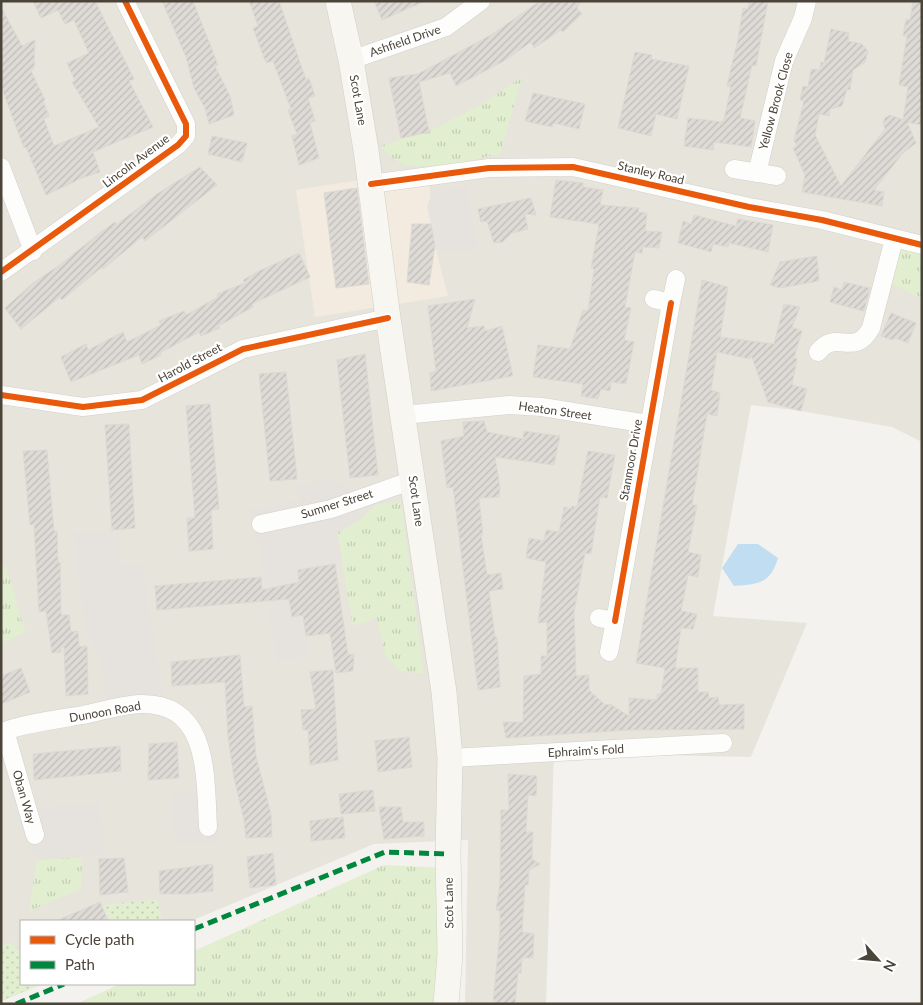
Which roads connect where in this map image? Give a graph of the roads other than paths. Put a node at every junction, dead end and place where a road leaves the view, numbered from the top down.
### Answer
1 (124, 1) edge
2 (338, 1) edge
3 (481, 1) edge
4 (807, 1) edge
5 (351, 60) junction
6 (1, 167) edge
7 (734, 169) dead end
8 (757, 173) junction
9 (777, 176) dead end
10 (371, 184) junction
11 (894, 239) junction
12 (922, 245) edge
13 (33, 251) junction
14 (1, 272) edge
15 (676, 279) dead end
16 (388, 318) junction
17 (818, 352) dead end
18 (1, 395) edge
19 (403, 415) junction
20 (648, 424) junction
21 (413, 480) junction
22 (261, 524) dead end
23 (609, 652) dead end
24 (3, 732) edge
25 (723, 743) dead end
26 (450, 758) junction
27 (208, 827) dead end
28 (35, 835) dead end
29 (446, 1004) edge

1 - 13 street, Lincoln Avenue
2 - 5 main road, Scot Lane
3 - 5 street, Ashfield Drive
4 - 8 street, Yellow Brook Close
5 - 10 main road, Scot Lane
6 - 13 street
7 - 8 street
8 - 9 street
10 - 11 street, Stanley Road
10 - 16 main road, Scot Lane
11 - 12 street, Stanley Road
11 - 17 street
13 - 14 street, Lincoln Avenue
15 - 20 street, Stanmoor Drive
16 - 18 street, Harold Street
16 - 19 main road, Scot Lane
19 - 20 street, Heaton Street
19 - 21 main road, Scot Lane
20 - 23 street, Stanmoor Drive
21 - 22 street, Sumner Street
21 - 26 main road, Scot Lane
24 - 27 street, Dunoon Road
24 - 28 street, Oban Way
25 - 26 street, Ephraim's Fold
26 - 29 main road, Scot Lane

